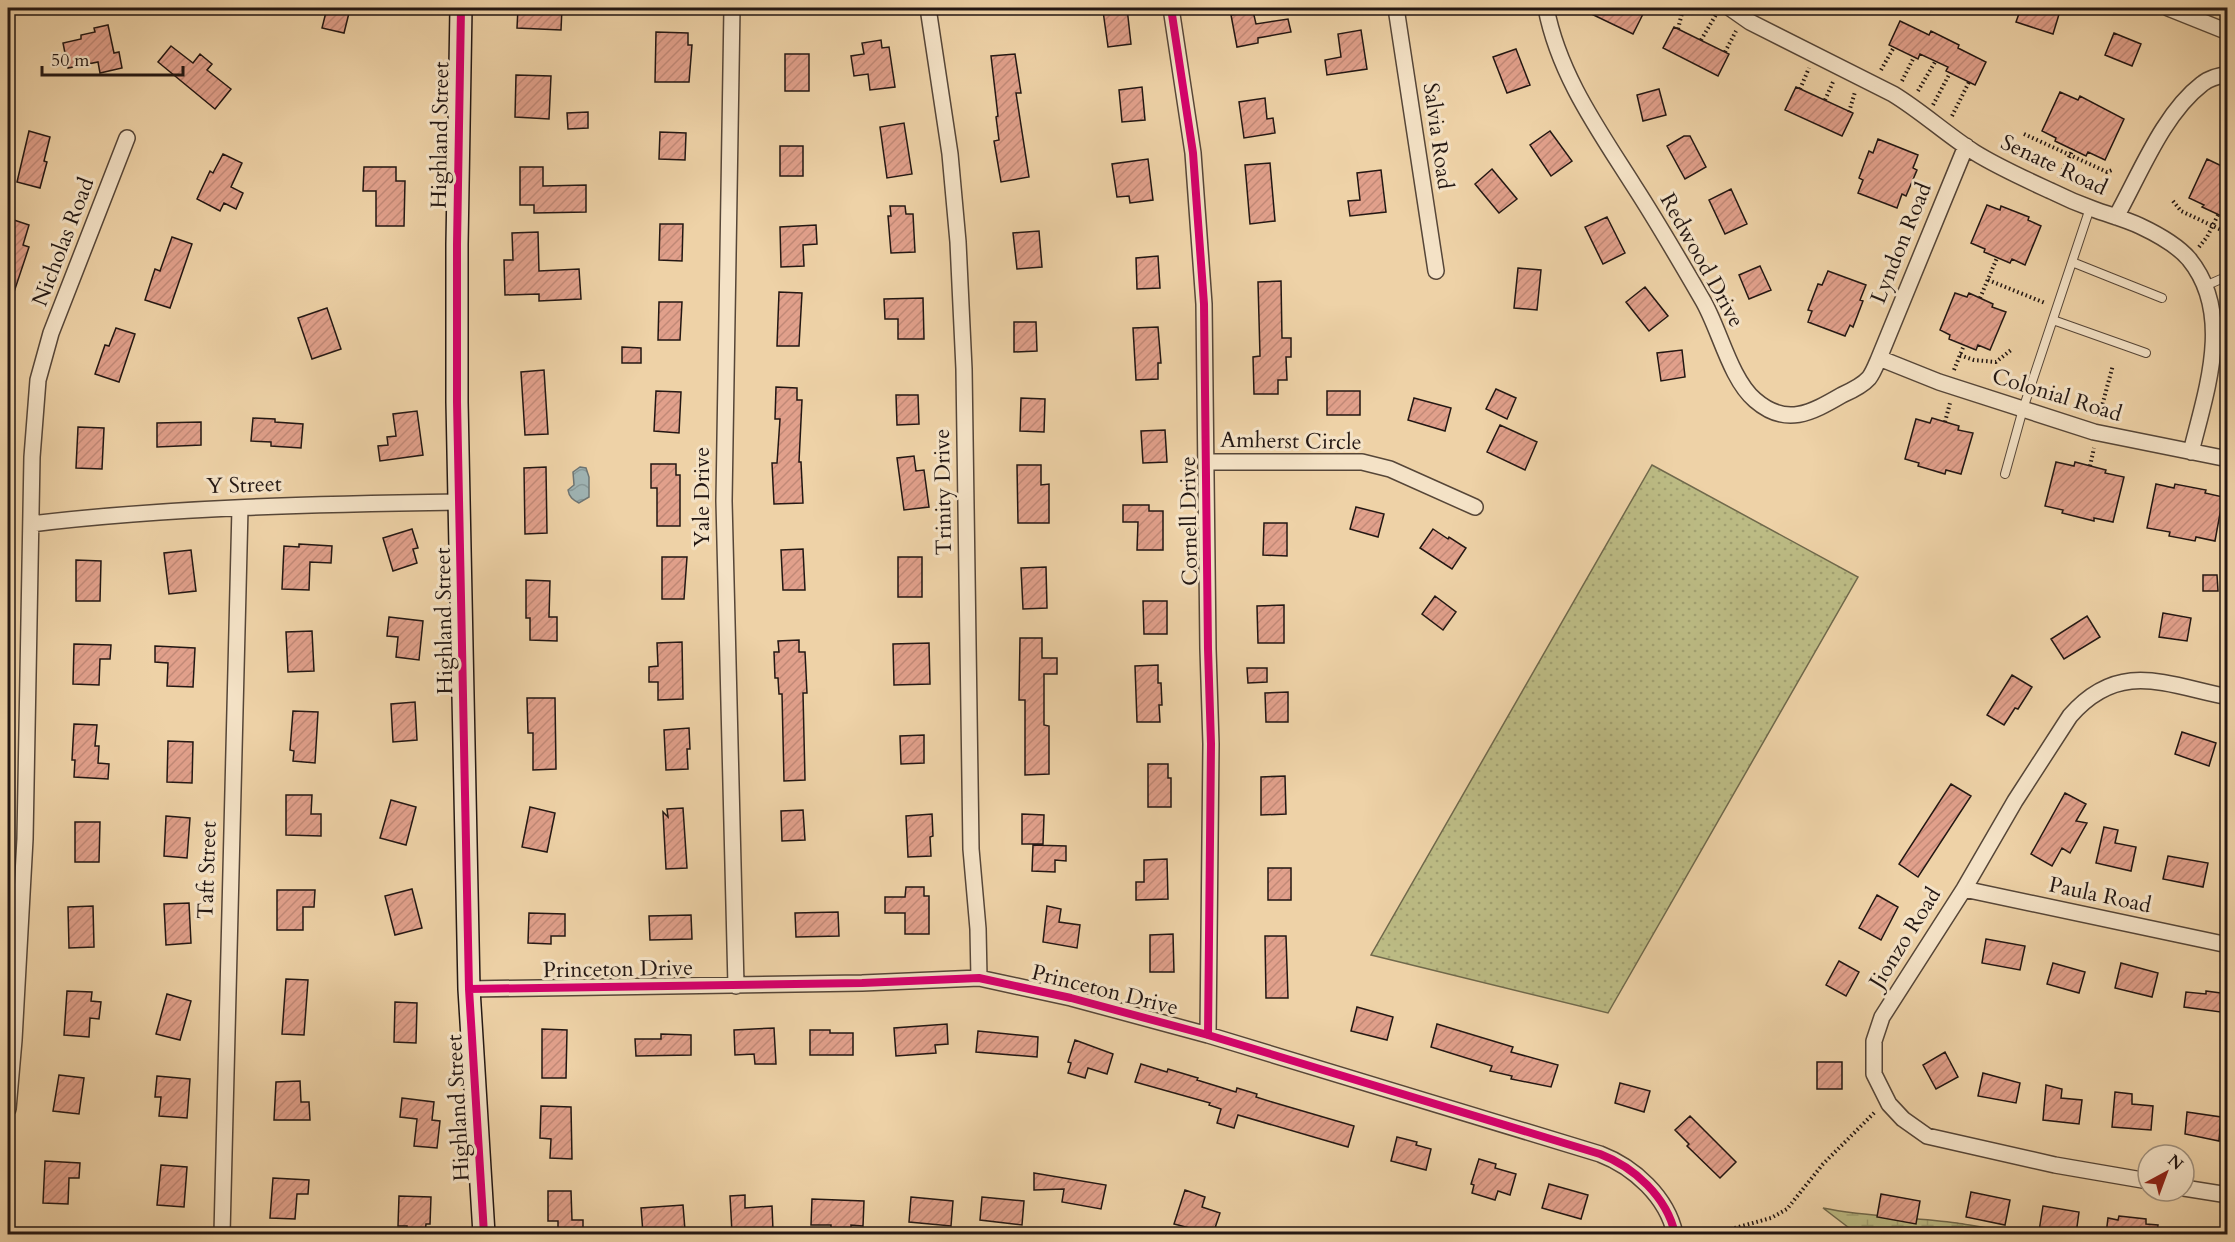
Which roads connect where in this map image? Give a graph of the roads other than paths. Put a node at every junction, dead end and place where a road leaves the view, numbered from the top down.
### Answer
1 (461, 8) edge
2 (732, 8) edge
3 (928, 8) edge
4 (1171, 8) edge
5 (1396, 8) edge
6 (1546, 8) edge
7 (2168, 8) edge
8 (1723, 10) edge
9 (2228, 32) edge
10 (2228, 74) edge
11 (127, 138) dead end
12 (1966, 146) junction
13 (2090, 208) junction
14 (2116, 217) junction
15 (2072, 262) junction
16 (1436, 271) dead end
17 (2228, 276) edge
18 (2205, 286) junction
19 (2162, 298) dead end
20 (2053, 320) junction
21 (2146, 353) dead end
22 (1879, 358) junction
23 (2023, 409) junction
24 (2191, 452) junction
25 (2228, 459) edge
26 (1206, 462) junction
27 (2005, 474) dead end
28 (460, 502) junction
29 (1475, 507) dead end
30 (240, 508) junction
31 (31, 524) junction
32 (2228, 697) edge
33 (1964, 889) junction
34 (2228, 945) edge
35 (979, 978) junction
36 (736, 986) junction
37 (469, 989) junction
38 (1208, 1035) junction
39 (8, 1109) edge
40 (2136, 1179) edge
41 (2196, 1190) edge
42 (2228, 1195) edge
43 (222, 1234) edge
44 (484, 1234) edge
45 (1675, 1234) edge

1 - 28 street, Highland Street
2 - 36 street, Yale Drive
3 - 35 street, Trinity Drive
4 - 26 street, Cornell Drive
5 - 16 street, Salvia Road
6 - 22 street, Redwood Drive
7 - 9 street
8 - 12 street, Senate Road
10 - 14 street
11 - 31 street, Nicholas Road
12 - 13 street, Senate Road
12 - 22 street, Lyndon Road
13 - 14 street, Senate Road
13 - 15 lane
14 - 18 street, Senate Road
15 - 19 lane
15 - 20 lane
17 - 18 lane
18 - 24 street, Senate Road
20 - 21 lane
20 - 23 lane
22 - 23 street, Colonial Road
23 - 24 street, Colonial Road
23 - 27 lane
24 - 25 street, Colonial Road
26 - 29 street, Amherst Circle
26 - 38 street, Cornell Drive
28 - 30 street, Y Street
28 - 37 street, Highland Street
30 - 31 street, Y Street
30 - 43 street, Taft Street
31 - 39 street, Nicholas Road
32 - 33 street, Jionzo Road
33 - 34 street, Paula Road
33 - 40 street, Jionzo Road
35 - 36 street, Princeton Drive
35 - 38 street, Princeton Drive
36 - 37 street, Princeton Drive
37 - 44 street, Highland Street
38 - 45 street, Princeton Drive
41 - 42 street

